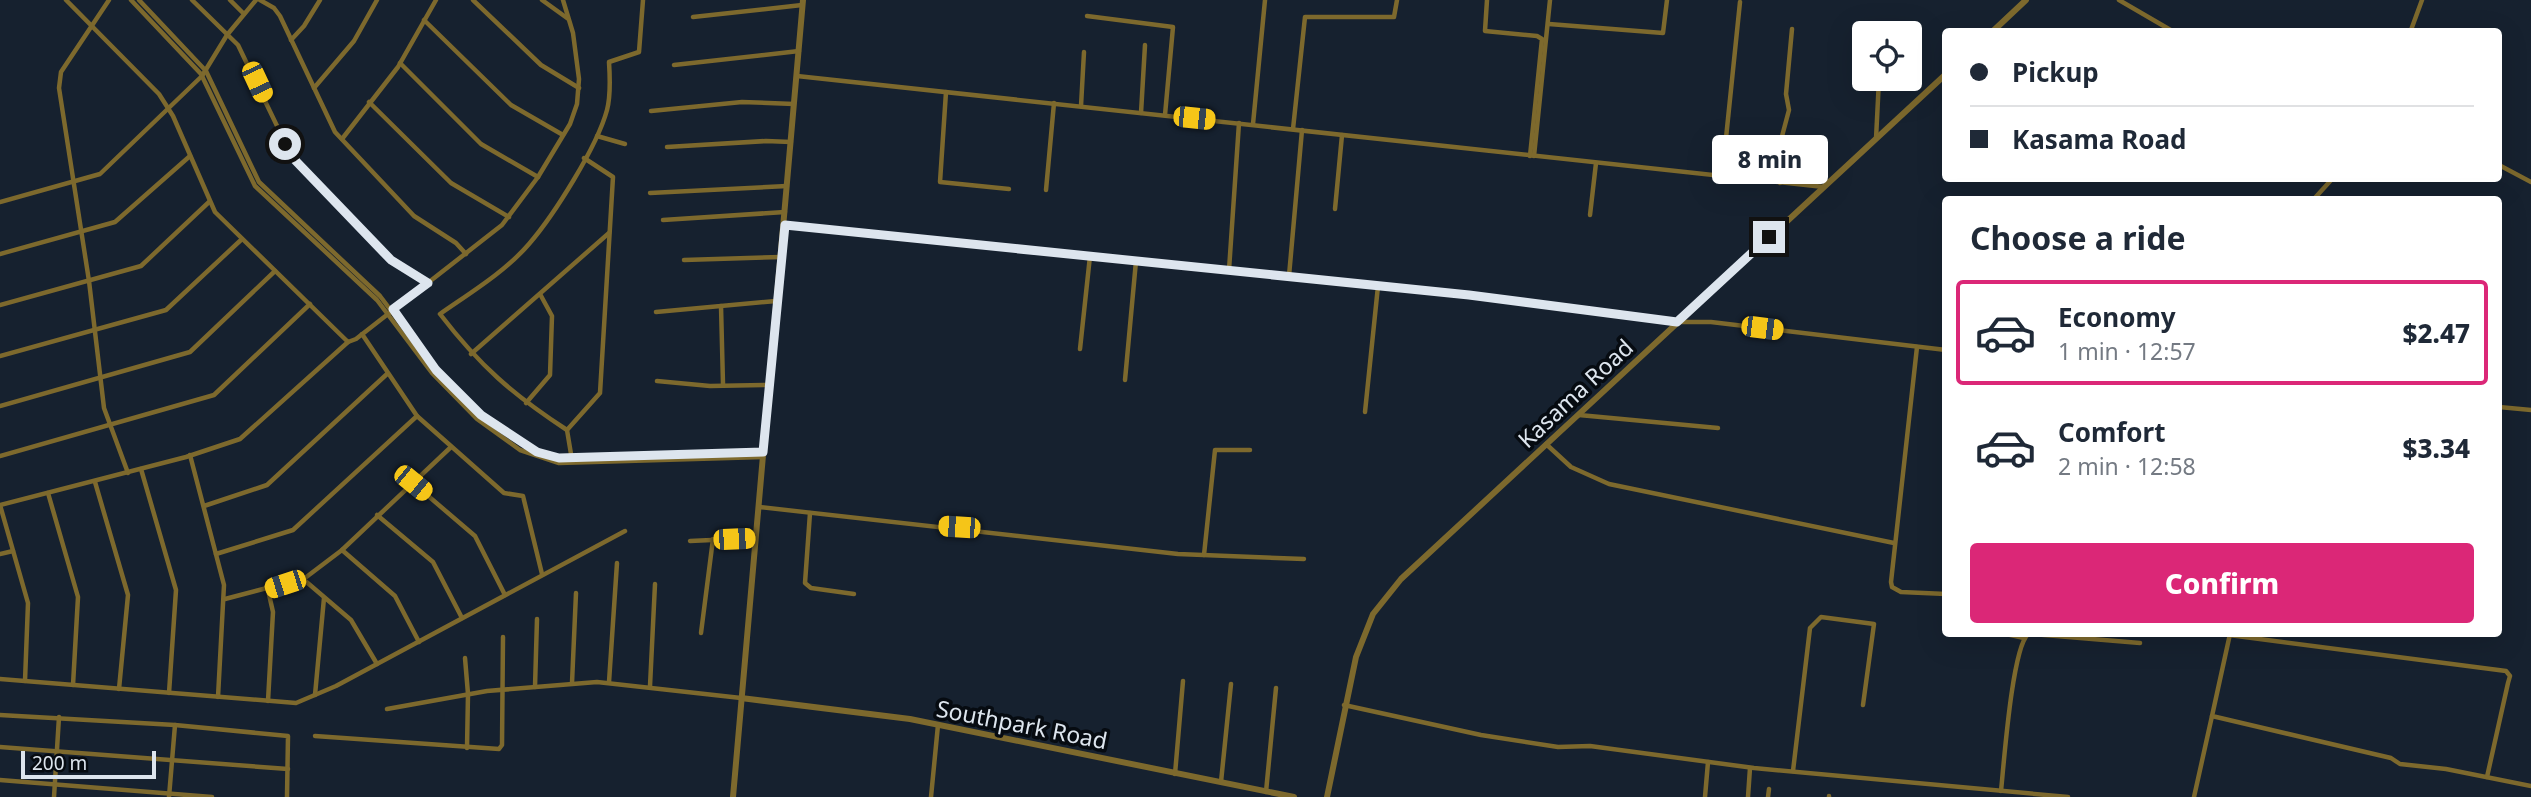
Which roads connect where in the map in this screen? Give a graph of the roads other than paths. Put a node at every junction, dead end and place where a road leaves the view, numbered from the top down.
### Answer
1 (66, 0) edge
2 (109, 0) edge
3 (131, 0) edge
4 (139, 0) edge
5 (192, 0) edge
6 (230, 0) edge
7 (258, 0) edge
8 (320, 0) edge
9 (377, 0) edge
10 (436, 0) edge
11 (473, 0) edge
12 (542, 0) edge
13 (563, 0) edge
14 (643, 0) edge
15 (1265, 0) edge
16 (1397, 0) edge
17 (1487, 0) edge
18 (1550, 0) edge
19 (1667, 0) edge
20 (2026, 0) edge
21 (2119, 0) edge
22 (2423, 0) edge
23 (1740, 2) edge
24 (803, 3) edge
25 (244, 15) junction
26 (1087, 16) dead end
27 (693, 17) dead end
28 (569, 19) junction
29 (424, 20) junction
30 (91, 24) junction
31 (1549, 24) junction
32 (1996, 28) edge
33 (2167, 28) edge
34 (2412, 28) edge
35 (1792, 29) dead end
36 (227, 35) junction
37 (291, 40) junction
38 (1145, 46) dead end
39 (799, 51) junction
40 (1084, 52) dead end
41 (400, 63) junction
42 (674, 65) dead end
43 (204, 74) junction
44 (797, 76) junction
45 (1942, 78) edge
46 (314, 88) junction
47 (579, 88) junction
48 (1878, 91) edge
49 (946, 92) junction
50 (369, 102) junction
51 (1054, 103) junction
52 (795, 104) junction
53 (1081, 106) junction
54 (169, 108) junction
55 (651, 111) dead end
56 (1141, 113) junction
57 (1165, 115) junction
58 (1239, 123) junction
59 (1253, 124) junction
60 (1293, 129) junction
61 (1302, 130) junction
62 (563, 135) junction
63 (1342, 135) junction
64 (597, 136) junction
65 (342, 139) junction
66 (1876, 139) junction
67 (792, 142) junction
68 (625, 144) dead end
69 (667, 147) dead end
70 (190, 156) junction
71 (1532, 156) junction
72 (584, 158) junction
73 (1596, 163) junction
74 (2502, 166) edge
75 (538, 177) junction
76 (1722, 177) junction
77 (2531, 181) edge
78 (2330, 182) edge
79 (72, 183) junction
80 (1780, 183) junction
81 (788, 186) junction
82 (1824, 187) junction
83 (1009, 189) dead end
84 (1046, 190) dead end
85 (650, 193) dead end
86 (2317, 196) edge
87 (0, 202) edge
88 (209, 202) junction
89 (1335, 209) dead end
90 (786, 212) junction
91 (1590, 215) dead end
92 (509, 217) junction
93 (663, 220) dead end
94 (785, 225) junction
95 (80, 233) junction
96 (610, 233) junction
97 (242, 239) junction
98 (0, 254) edge
99 (466, 254) junction
100 (1090, 256) junction
101 (782, 257) junction
102 (684, 260) dead end
103 (1136, 261) junction
104 (1230, 270) junction
105 (275, 271) junction
106 (1290, 276) junction
107 (89, 281) junction
108 (428, 283) junction
109 (1378, 286) junction
110 (540, 294) junction
111 (777, 301) junction
112 (310, 304) junction
113 (0, 305) edge
114 (721, 306) junction
115 (390, 311) junction
116 (656, 312) dead end
117 (1677, 322) junction
118 (95, 331) junction
119 (362, 334) junction
120 (348, 342) junction
121 (1917, 347) junction
122 (1080, 349) dead end
123 (1942, 350) edge
124 (471, 354) junction
125 (0, 356) edge
126 (387, 374) junction
127 (101, 379) junction
128 (1125, 380) dead end
129 (657, 381) dead end
130 (723, 384) junction
131 (769, 385) junction
132 (526, 403) junction
133 (0, 406) edge
134 (2502, 407) edge
135 (2531, 410) edge
136 (1365, 412) dead end
137 (1578, 415) junction
138 (416, 416) junction
139 (110, 426) junction
140 (1718, 428) dead end
141 (567, 430) junction
142 (1546, 444) junction
143 (451, 447) junction
144 (1250, 450) dead end
145 (190, 455) junction
146 (763, 455) junction
147 (0, 456) edge
148 (572, 460) junction
149 (141, 469) junction
150 (128, 473) junction
151 (95, 482) junction
152 (413, 483) junction
153 (48, 494) junction
154 (204, 506) junction
155 (758, 506) junction
156 (810, 513) junction
157 (377, 515) junction
158 (625, 531) dead end
159 (755, 538) junction
160 (713, 540) junction
161 (690, 541) dead end
162 (1894, 543) junction
163 (342, 550) junction
164 (13, 551) junction
165 (0, 554) edge
166 (216, 554) junction
167 (1204, 555) junction
168 (1304, 559) dead end
169 (617, 563) dead end
170 (542, 574) junction
171 (302, 579) junction
172 (655, 584) dead end
173 (268, 590) junction
174 (576, 593) dead end
175 (854, 594) dead end
176 (1942, 594) edge
177 (505, 595) junction
178 (324, 597) junction
179 (225, 599) junction
180 (462, 618) junction
181 (537, 619) dead end
182 (701, 633) dead end
183 (503, 637) dead end
184 (2027, 637) edge
185 (2056, 637) edge
186 (2229, 637) edge
187 (2252, 637) edge
188 (419, 642) junction
189 (2140, 643) dead end
190 (465, 658) dead end
191 (377, 664) junction
192 (0, 679) edge
193 (25, 681) junction
194 (1184, 681) dead end
195 (609, 682) junction
196 (572, 684) junction
197 (1231, 684) dead end
198 (73, 685) junction
199 (650, 686) junction
200 (536, 687) junction
201 (1276, 688) dead end
202 (119, 689) junction
203 (502, 690) junction
204 (169, 693) junction
205 (468, 694) junction
206 (316, 695) junction
207 (218, 697) junction
208 (741, 698) junction
209 (268, 701) junction
210 (1344, 705) junction
211 (1863, 705) dead end
212 (387, 709) dead end
213 (0, 715) edge
214 (2212, 716) junction
215 (59, 717) junction
216 (175, 724) junction
217 (938, 724) junction
218 (315, 736) dead end
219 (0, 747) edge
220 (467, 748) junction
221 (57, 752) junction
222 (173, 760) junction
223 (1708, 762) junction
224 (1750, 768) junction
225 (288, 769) junction
226 (1793, 771) junction
227 (1175, 774) junction
228 (2487, 777) junction
229 (0, 780) edge
230 (54, 783) junction
231 (1221, 783) junction
232 (2531, 786) edge
233 (1769, 789) dead end
234 (2001, 791) junction
235 (1266, 792) junction
236 (169, 795) edge
237 (54, 797) edge
238 (212, 797) edge
239 (287, 797) edge
240 (733, 797) edge
241 (931, 797) edge
242 (1294, 797) edge
243 (1327, 797) edge
244 (1705, 797) edge
245 (1748, 797) edge
246 (1768, 797) edge
247 (2068, 797) edge
248 (2194, 797) edge

1 - 30 street
2 - 30 street
3 - 43 street
4 - 43 street
5 - 36 street
6 - 25 street
7 - 25 street
7 - 37 street
8 - 37 street
9 - 46 street
10 - 29 street
11 - 47 street
12 - 28 street
13 - 28 street
14 - 64 street
15 - 59 street
16 - 60 street
17 - 71 street
18 - 31 street
19 - 31 street
20 - 32 street
21 - 33 street
22 - 34 street
23 - 76 street
24 - 27 street
24 - 39 street
25 - 36 street
26 - 57 street
28 - 47 street
29 - 41 street
29 - 62 street
30 - 54 street
30 - 79 street
31 - 71 street
35 - 80 street
36 - 43 street
36 - 108 street
37 - 46 street
38 - 56 street
39 - 42 street
39 - 44 street
40 - 53 street
41 - 50 street
41 - 75 street
43 - 54 street
43 - 115 street
44 - 49 street
44 - 52 street
45 - 66 street, Kasama Road
46 - 65 street
47 - 62 street
48 - 66 street
49 - 51 street
49 - 83 street
50 - 65 street
50 - 92 street
51 - 53 street
51 - 84 street
52 - 55 street
52 - 67 street
53 - 56 street
54 - 70 street
54 - 79 street
56 - 57 street
57 - 58 street
58 - 59 street
58 - 104 street
59 - 60 street
60 - 61 street
61 - 63 street
61 - 106 street
62 - 75 street
63 - 71 street
63 - 89 street
64 - 68 street
64 - 72 street
65 - 99 street
66 - 82 street, Kasama Road
67 - 69 street
67 - 81 street
70 - 88 street
70 - 95 street
71 - 73 street
72 - 96 street
72 - 124 street
73 - 76 street
73 - 91 street
74 - 77 street
75 - 92 street
76 - 80 street
78 - 86 street
79 - 87 street
79 - 95 street
80 - 82 street
81 - 85 street
81 - 90 street
82 - 117 street, Kasama Road
88 - 97 street
88 - 107 street
90 - 93 street
90 - 94 street
92 - 99 street
94 - 100 street
94 - 101 street
95 - 98 street
95 - 107 street
96 - 110 street
96 - 141 street
97 - 105 street
97 - 118 street
99 - 108 street
100 - 103 street
100 - 122 street
101 - 102 street
101 - 111 street
103 - 104 street
103 - 128 street
104 - 106 street
105 - 112 street
105 - 127 street
106 - 109 street
107 - 113 street
107 - 118 street
108 - 115 street
109 - 117 street
109 - 136 street
110 - 124 street
110 - 132 street
111 - 114 street
111 - 131 street
112 - 120 street
112 - 139 street
114 - 116 street
114 - 130 street
115 - 119 street
115 - 148 street
117 - 121 street
117 - 137 street, Kasama Road
118 - 125 street
118 - 127 street
119 - 120 street
119 - 126 street
120 - 145 street
121 - 123 street
121 - 162 street
124 - 132 street
126 - 138 street
126 - 154 street
127 - 133 street
127 - 139 street
129 - 130 street
130 - 131 street
131 - 146 street
132 - 141 street
134 - 135 street
137 - 140 street
137 - 142 street, Kasama Road
138 - 143 street
138 - 166 street
139 - 147 street
139 - 150 street
141 - 148 street
142 - 162 street
142 - 210 street, Kasama Road
143 - 152 street
143 - 170 street
144 - 167 street
145 - 149 street
145 - 154 street
146 - 148 street
146 - 155 street
149 - 150 street
149 - 204 street
150 - 151 street
151 - 153 street
151 - 202 street
152 - 157 street
152 - 177 street
153 - 164 street
153 - 198 street
154 - 166 street
155 - 156 street
155 - 159 street
156 - 167 street
156 - 175 street
157 - 163 street
157 - 180 street
158 - 170 street
159 - 160 street
159 - 208 street
160 - 161 street
160 - 182 street
162 - 176 street
163 - 171 street
163 - 188 street
164 - 165 street
164 - 193 street
166 - 179 street
167 - 168 street
169 - 195 street
170 - 177 street
171 - 173 street
171 - 178 street
172 - 199 street
173 - 179 street
173 - 209 street
174 - 196 street
177 - 180 street
178 - 191 street
178 - 206 street
179 - 207 street
180 - 188 street
181 - 200 street
183 - 203 street
184 - 234 street
185 - 189 street
186 - 214 street
187 - 228 street
188 - 191 street
190 - 205 street
191 - 206 street
192 - 193 street
193 - 198 street
194 - 227 street
195 - 196 street
195 - 199 street
196 - 200 street
197 - 231 street
198 - 202 street
199 - 208 street
200 - 203 street
201 - 235 street
202 - 204 street
203 - 205 street
203 - 220 street
204 - 207 street
205 - 212 street
205 - 220 street
206 - 209 street
207 - 209 street
208 - 217 street, Southpark Road
208 - 240 street
210 - 223 street
210 - 243 street, Kasama Road
211 - 226 street
213 - 215 street
214 - 228 street
214 - 248 street
215 - 216 street
215 - 221 street
216 - 222 street
216 - 225 street
217 - 227 street, Southpark Road
217 - 241 street
218 - 220 street
219 - 221 street
221 - 222 street
221 - 230 street
222 - 225 street
222 - 236 street
223 - 224 street
223 - 244 street
224 - 226 street
224 - 245 street
225 - 239 street
226 - 234 street
227 - 231 street, Southpark Road
228 - 232 street
229 - 230 street
230 - 236 street
230 - 237 street
231 - 235 street, Southpark Road
233 - 246 street
234 - 247 street
235 - 242 street, Southpark Road
236 - 238 street

